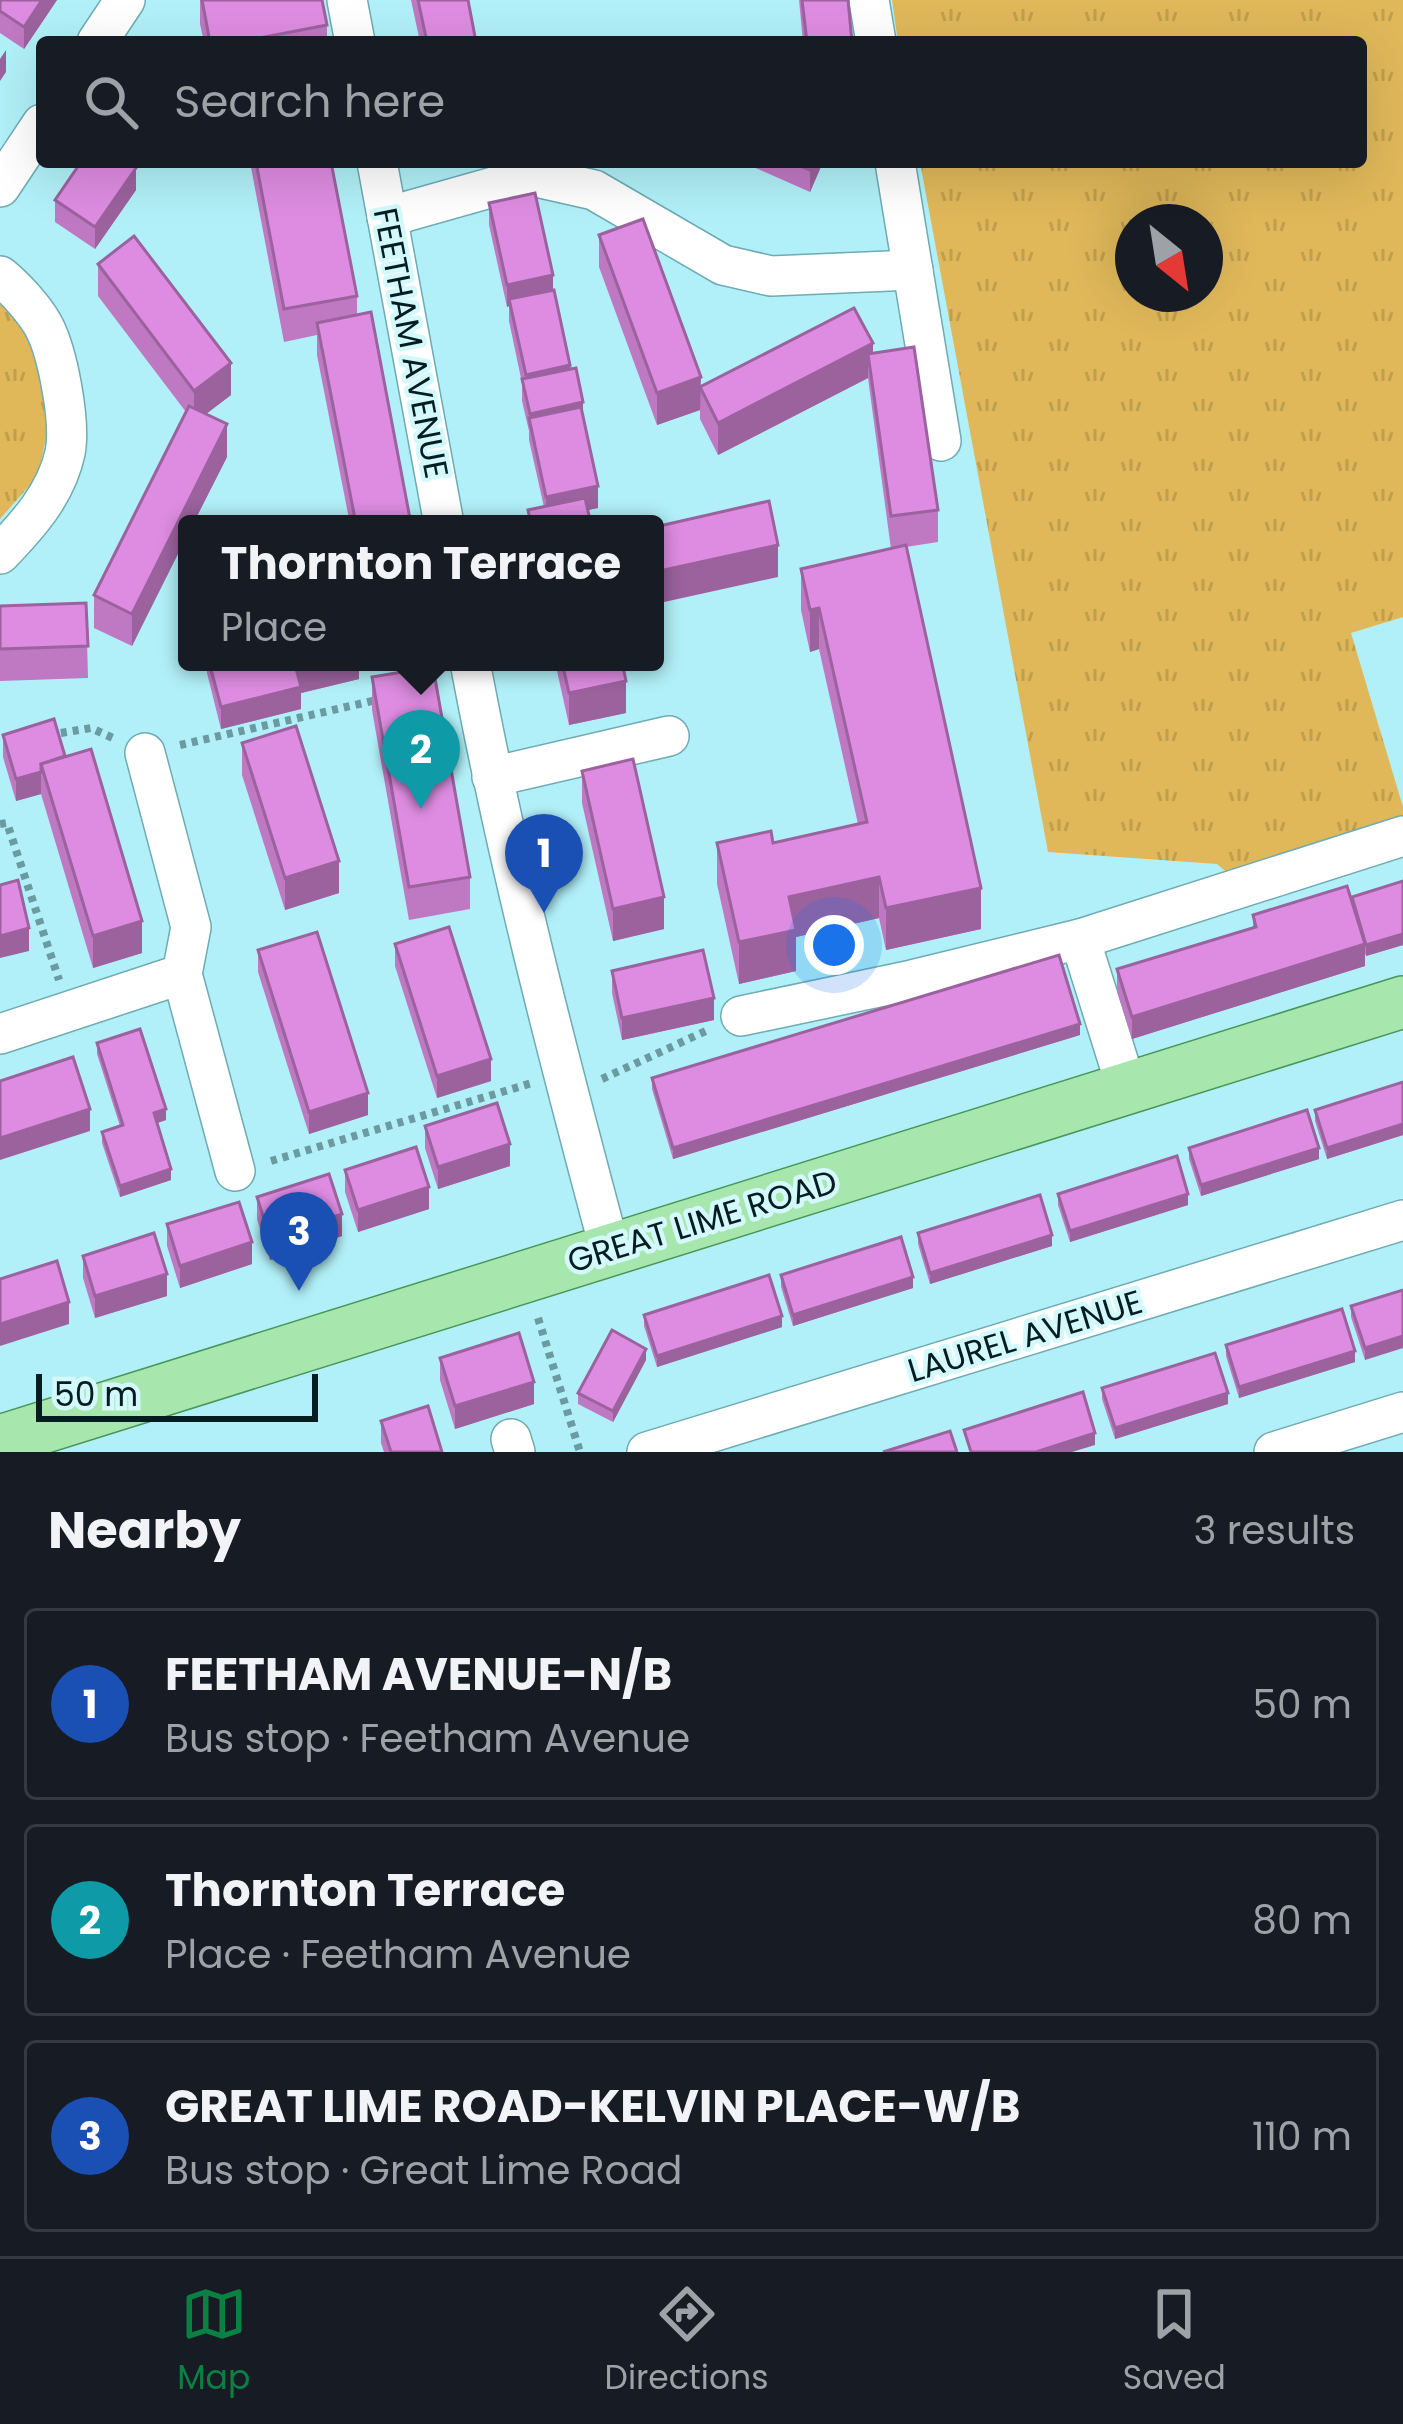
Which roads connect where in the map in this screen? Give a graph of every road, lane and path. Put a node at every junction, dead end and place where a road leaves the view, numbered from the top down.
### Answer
1 (125, 0) edge
2 (347, 0) edge
3 (869, 0) edge
4 (101, 36) edge
5 (354, 36) edge
6 (875, 36) edge
7 (36, 133) edge
8 (378, 168) edge
9 (897, 168) edge
10 (0, 187) edge
11 (387, 217) junction
12 (913, 270) junction
13 (0, 276) edge
14 (941, 442) dead end
15 (442, 515) edge
16 (0, 554) edge
17 (472, 671) edge
18 (386, 698) edge
19 (45, 735) edge
20 (669, 736) dead end
21 (145, 753) junction
22 (492, 777) junction
23 (0, 824) edge
24 (1403, 836) edge
25 (1080, 939) junction
26 (182, 974) junction
27 (1403, 1002) edge
28 (70, 1013) junction
29 (740, 1016) joint
30 (0, 1034) edge
31 (566, 1084) junction
32 (1127, 1089) junction
33 (235, 1171) joint
34 (1403, 1220) edge
35 (610, 1250) junction
36 (525, 1277) junction
37 (1403, 1412) edge
38 (0, 1441) edge
39 (580, 1452) edge
40 (647, 1452) edge
41 (1274, 1452) edge

1 - 4 street
2 - 5 street
3 - 6 street
7 - 10 street
8 - 11 street, FEETHAM AVENUE
9 - 12 street
11 - 12 street
11 - 15 street, FEETHAM AVENUE
12 - 14 street
13 - 16 street
17 - 22 street
18 - 21 path
19 - 21 path
20 - 22 street
21 - 26 street
22 - 31 street
23 - 28 path
24 - 25 street
25 - 29 street
25 - 32 street
26 - 28 street
26 - 33 street
27 - 32 main road, GREAT LIME ROAD
28 - 30 street
29 - 31 path
31 - 33 path
31 - 35 street
32 - 35 main road, GREAT LIME ROAD
34 - 40 street, LAUREL AVENUE
35 - 36 main road, GREAT LIME ROAD
36 - 38 main road, GREAT LIME ROAD
36 - 39 path
37 - 41 street

